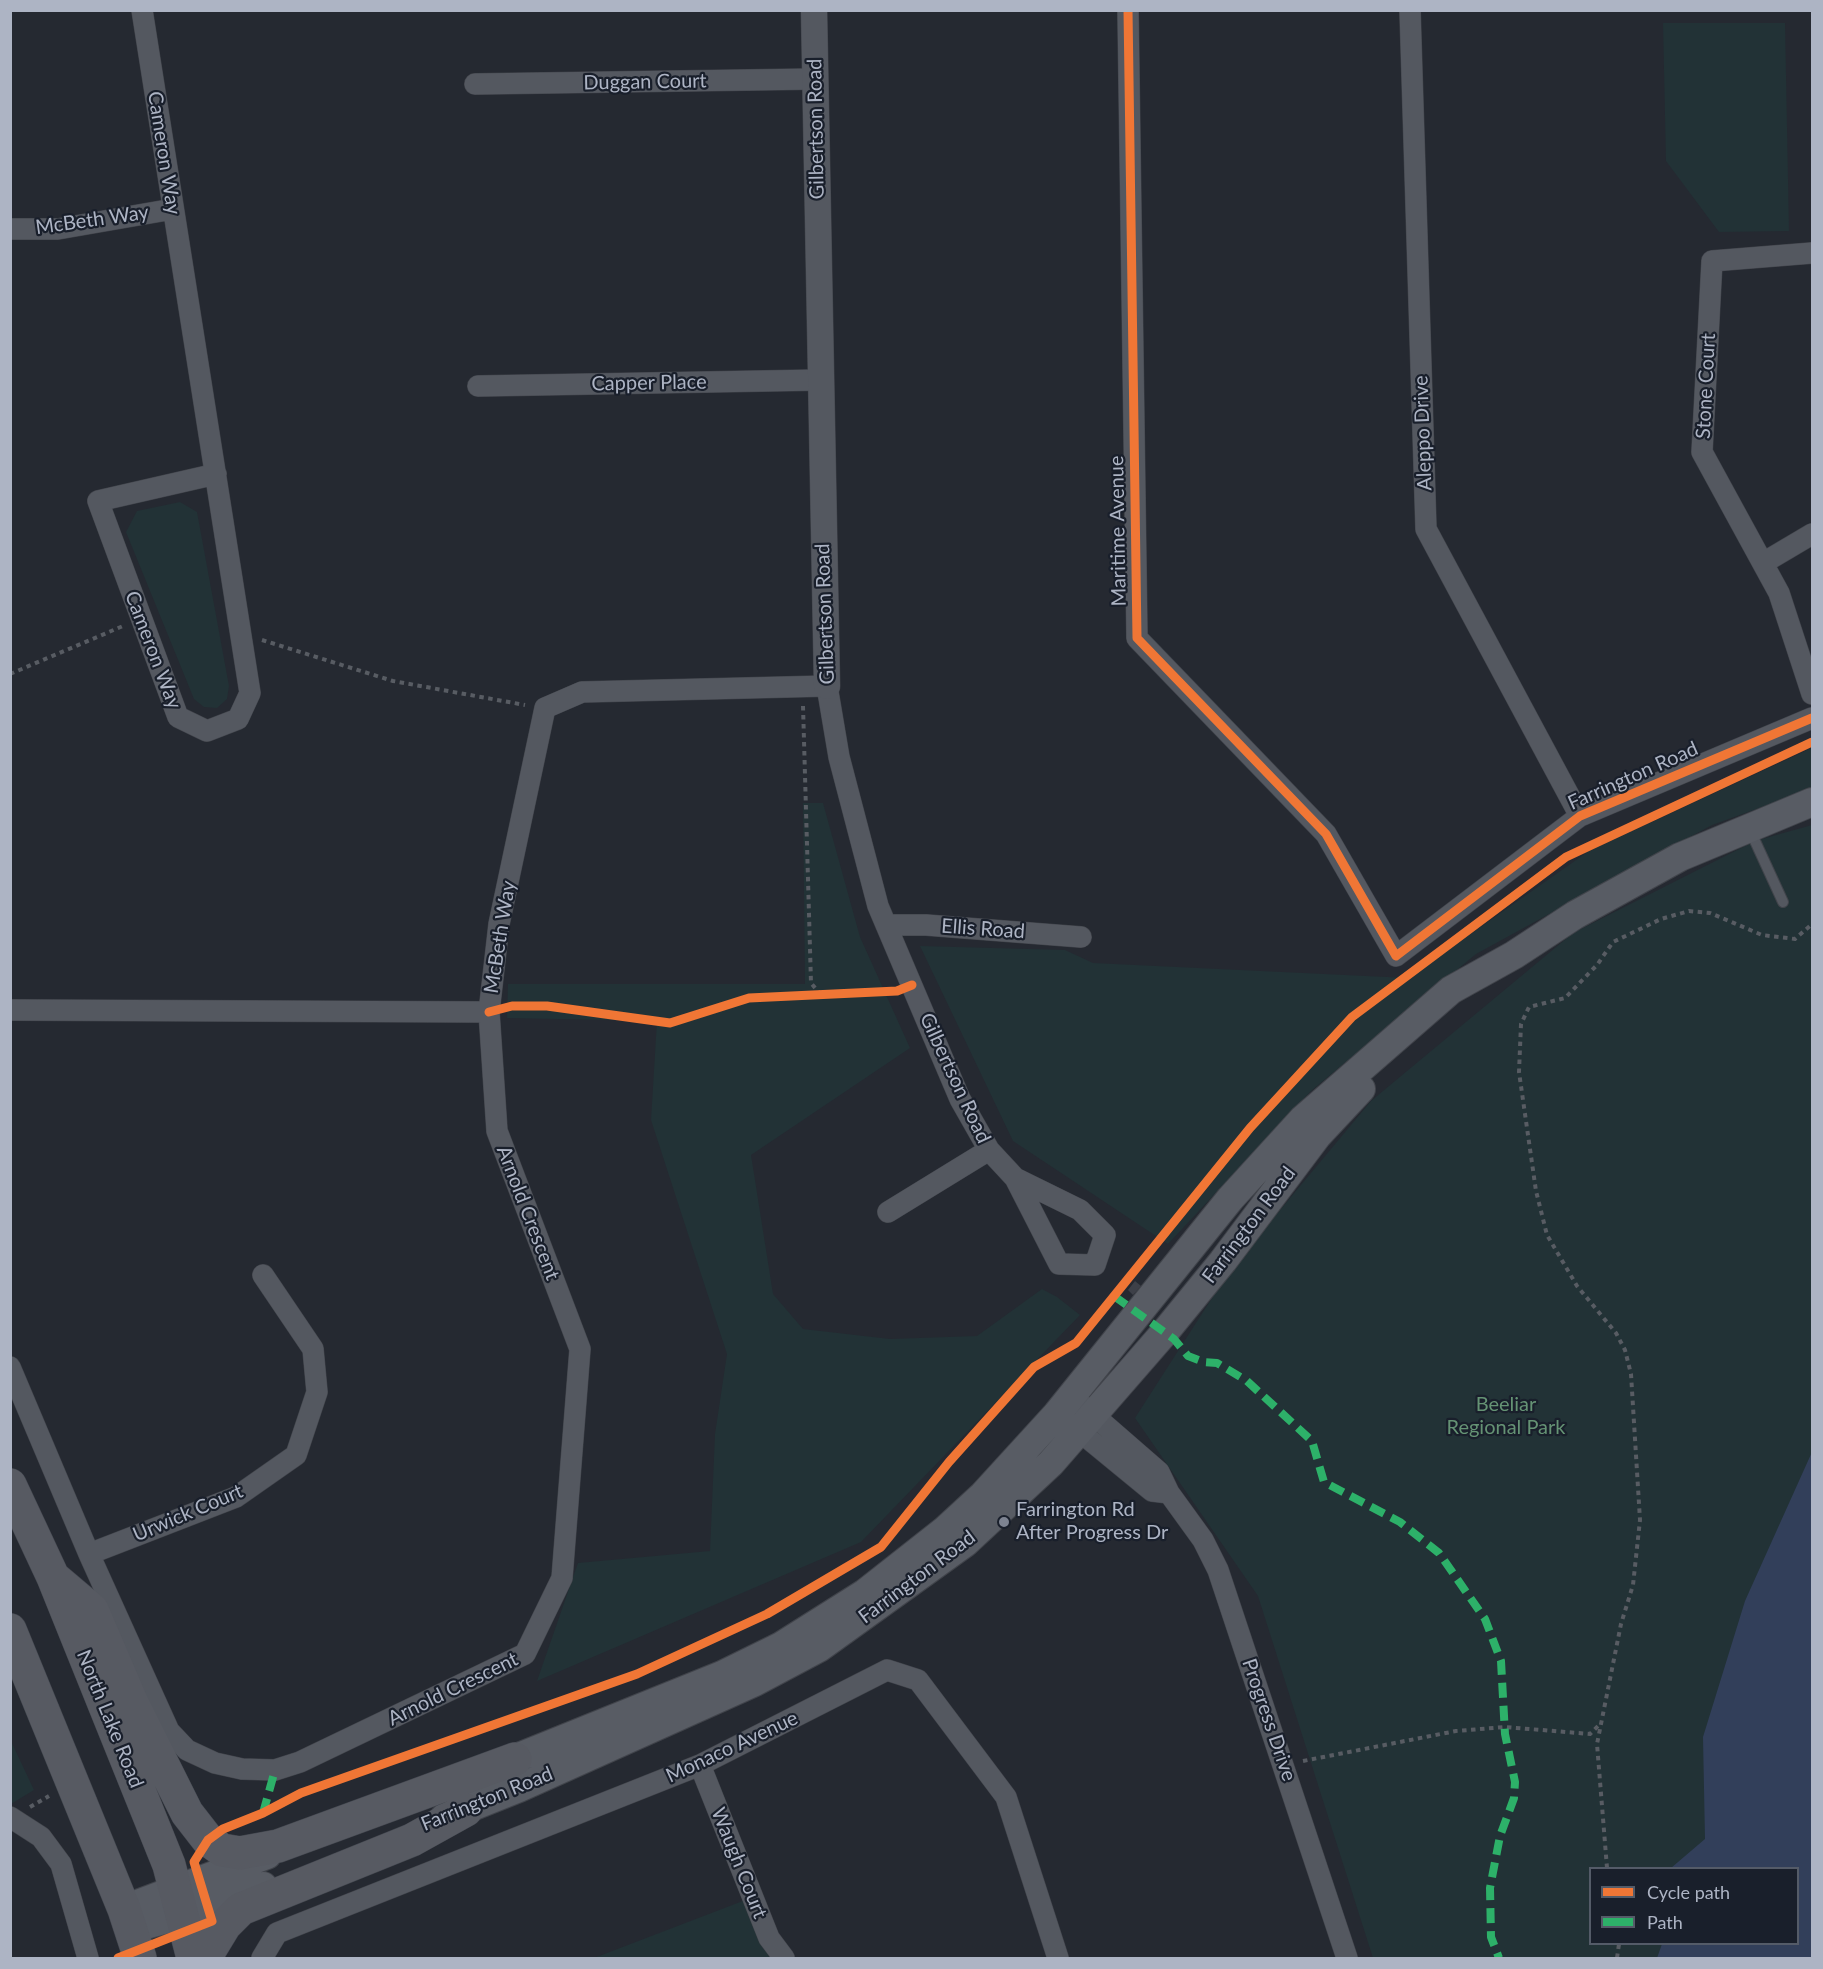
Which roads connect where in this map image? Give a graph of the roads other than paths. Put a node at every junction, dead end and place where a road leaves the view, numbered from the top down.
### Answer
1 (142, 10) edge
2 (814, 10) edge
3 (1128, 10) edge
4 (1410, 10) edge
5 (815, 79) junction
6 (475, 84) dead end
7 (173, 209) junction
8 (10, 229) edge
9 (1812, 252) edge
10 (820, 380) junction
11 (478, 386) dead end
12 (216, 474) junction
13 (1812, 534) edge
14 (1763, 563) junction
15 (827, 686) junction
16 (1812, 694) edge
17 (1812, 718) edge
18 (1812, 802) edge
19 (1580, 816) junction
20 (1746, 828) junction
21 (1783, 902) dead end
22 (886, 925) junction
23 (1081, 937) dead end
24 (1396, 956) joint
25 (10, 1010) edge
26 (489, 1012) junction
27 (989, 1150) junction
28 (1015, 1178) junction
29 (888, 1212) dead end
30 (263, 1275) dead end
31 (10, 1367) edge
32 (1075, 1413) junction
33 (10, 1485) edge
34 (89, 1554) junction
35 (53, 1577) junction
36 (10, 1630) edge
37 (515, 1759) junction
38 (700, 1765) junction
39 (466, 1810) junction
40 (19, 1812) edge
41 (179, 1903) junction
42 (132, 1932) edge
43 (88, 1959) edge
44 (193, 1959) edge
45 (205, 1959) edge
46 (262, 1959) edge
47 (784, 1959) edge
48 (1058, 1959) edge
49 (1347, 1959) edge

1 - 7 street, Cameron Way
2 - 5 street, Gilbertson Road
3 - 24 street, Maritime Avenue
4 - 19 street, Aleppo Drive
5 - 6 street, Duggan Court
5 - 10 street, Gilbertson Road
7 - 8 street, McBeth Way
7 - 12 street, Cameron Way
9 - 14 street, Stone Court
10 - 11 street, Capper Place
10 - 15 street, Gilbertson Road
12 - 12 street, Cameron Way
13 - 14 street
14 - 16 street, Stone Court
15 - 22 street, Gilbertson Road
15 - 26 street, McBeth Way
17 - 19 street, Farrington Road
18 - 20 main road, Farrington Road
19 - 24 street, Farrington Road
20 - 21 lane
20 - 32 main road, Farrington Road
22 - 23 street, Ellis Road
22 - 27 street, Gilbertson Road
25 - 26 street, McBeth Way
26 - 34 street, Arnold Crescent
27 - 28 street, Gilbertson Road
27 - 29 street
28 - 28 street, Gilbertson Road
30 - 34 street, Urwick Court
31 - 34 street, Arnold Crescent
32 - 37 main road, Farrington Road
32 - 39 main road, Farrington Road
32 - 49 street, Progress Drive
33 - 35 main road, North Lake Road
35 - 37 main road
35 - 41 main road, North Lake Road
36 - 42 main road
37 - 41 main road, Farrington Road
38 - 46 street, Monaco Avenue
38 - 47 street, Waugh Court
38 - 48 street, Monaco Avenue
39 - 41 main road, Farrington Road
39 - 45 main road
40 - 43 street
41 - 42 main road, Farrington Road
41 - 44 main road, North Lake Road

